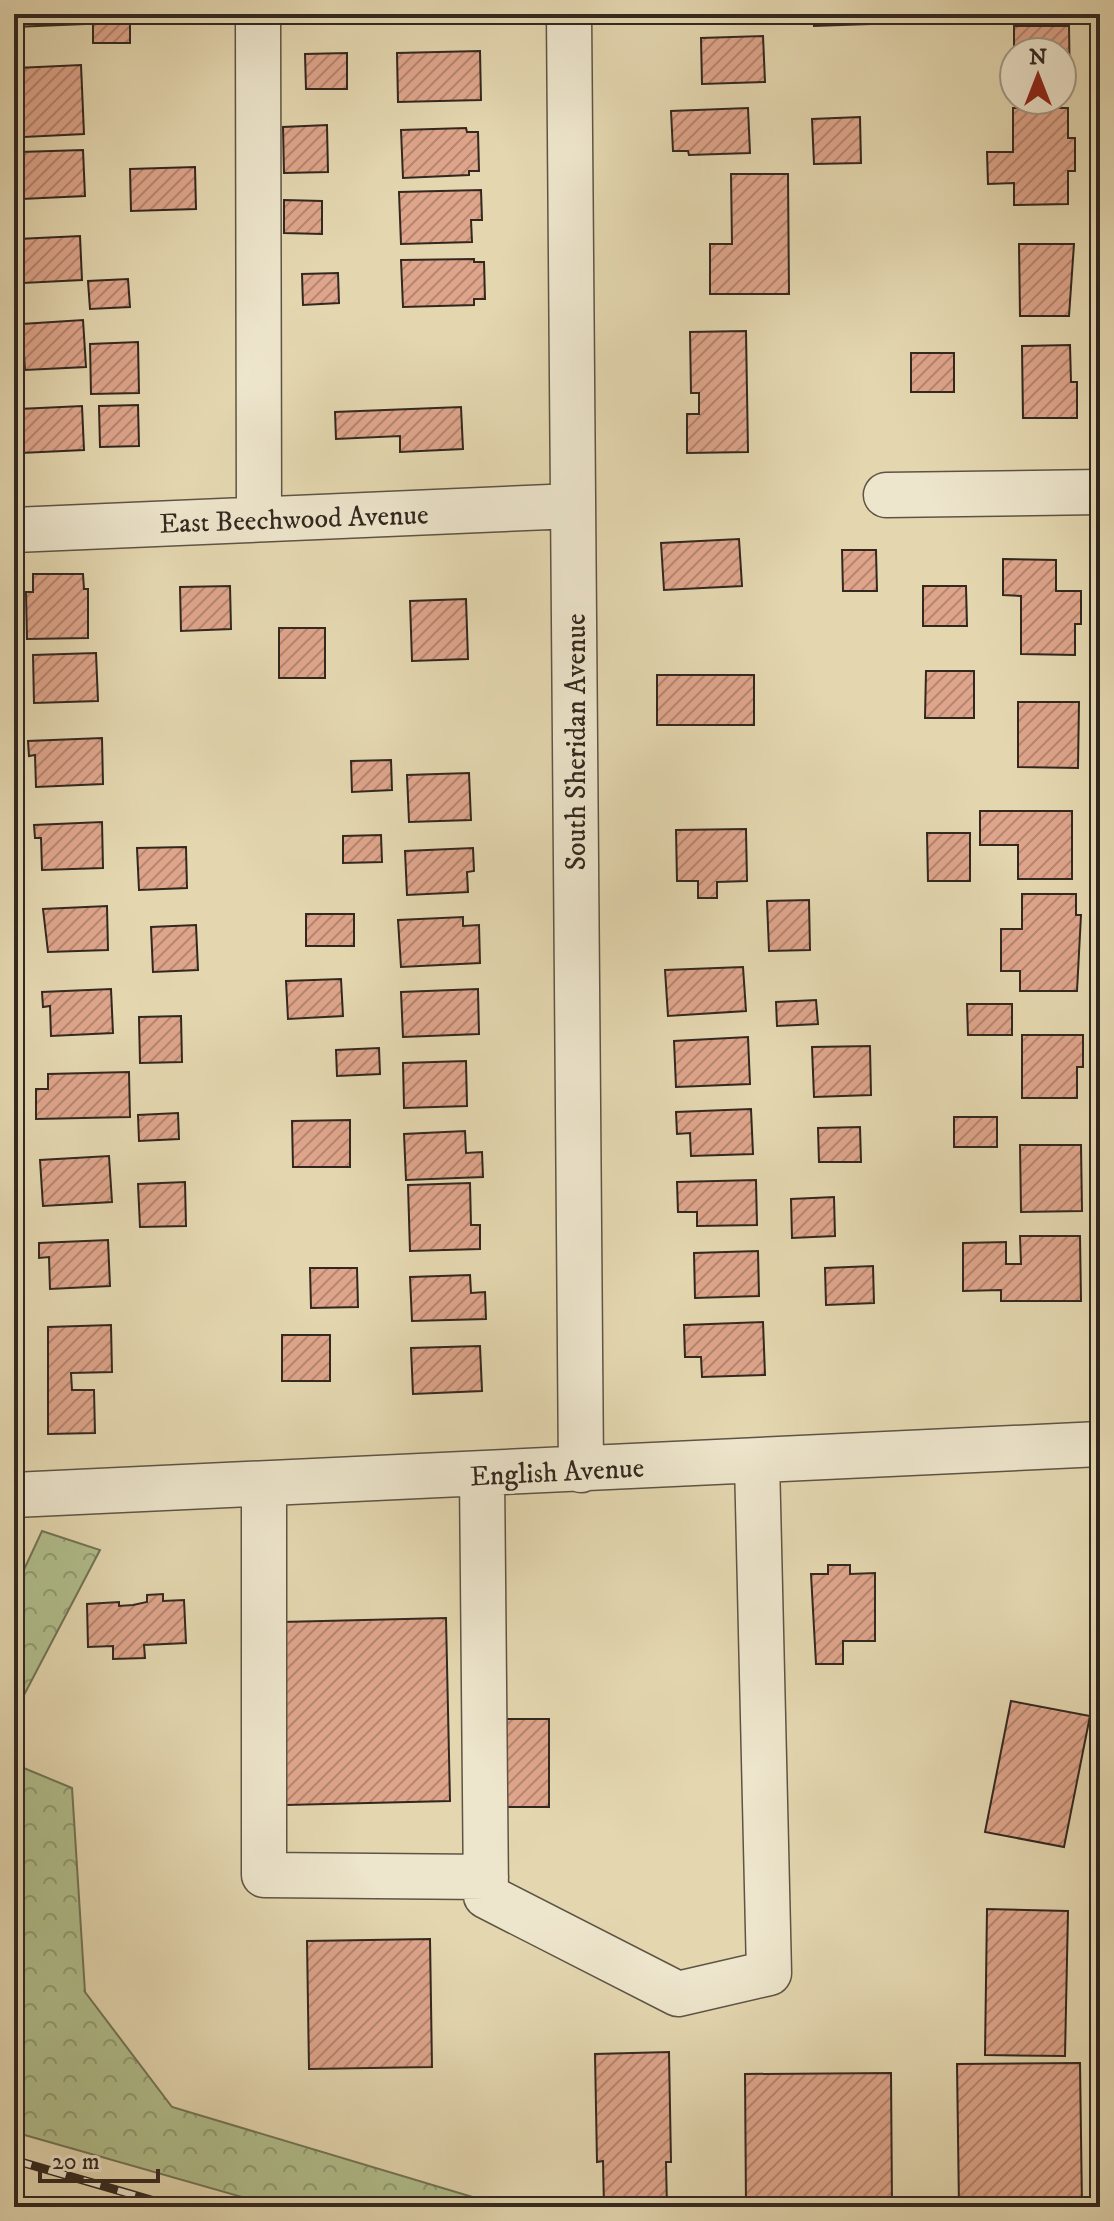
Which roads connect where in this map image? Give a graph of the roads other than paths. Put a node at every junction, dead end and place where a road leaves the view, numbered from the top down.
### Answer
1 (258, 14) edge
2 (569, 14) edge
3 (1100, 492) edge
4 (886, 495) dead end
5 (573, 506) junction
6 (259, 519) junction
7 (14, 530) edge
8 (1100, 1444) edge
9 (757, 1461) junction
10 (581, 1470) junction
11 (482, 1474) junction
12 (264, 1484) junction
13 (14, 1495) edge
14 (486, 1877) junction

1 - 6 street
2 - 5 street, South Sheridan Avenue
3 - 4 street
5 - 6 street, East Beechwood Avenue
5 - 10 street, South Sheridan Avenue
6 - 7 street, East Beechwood Avenue
8 - 9 street, English Avenue
9 - 10 street, English Avenue
9 - 14 street
10 - 11 street, English Avenue
11 - 12 street, English Avenue
11 - 14 street
12 - 13 street, English Avenue
12 - 14 street

